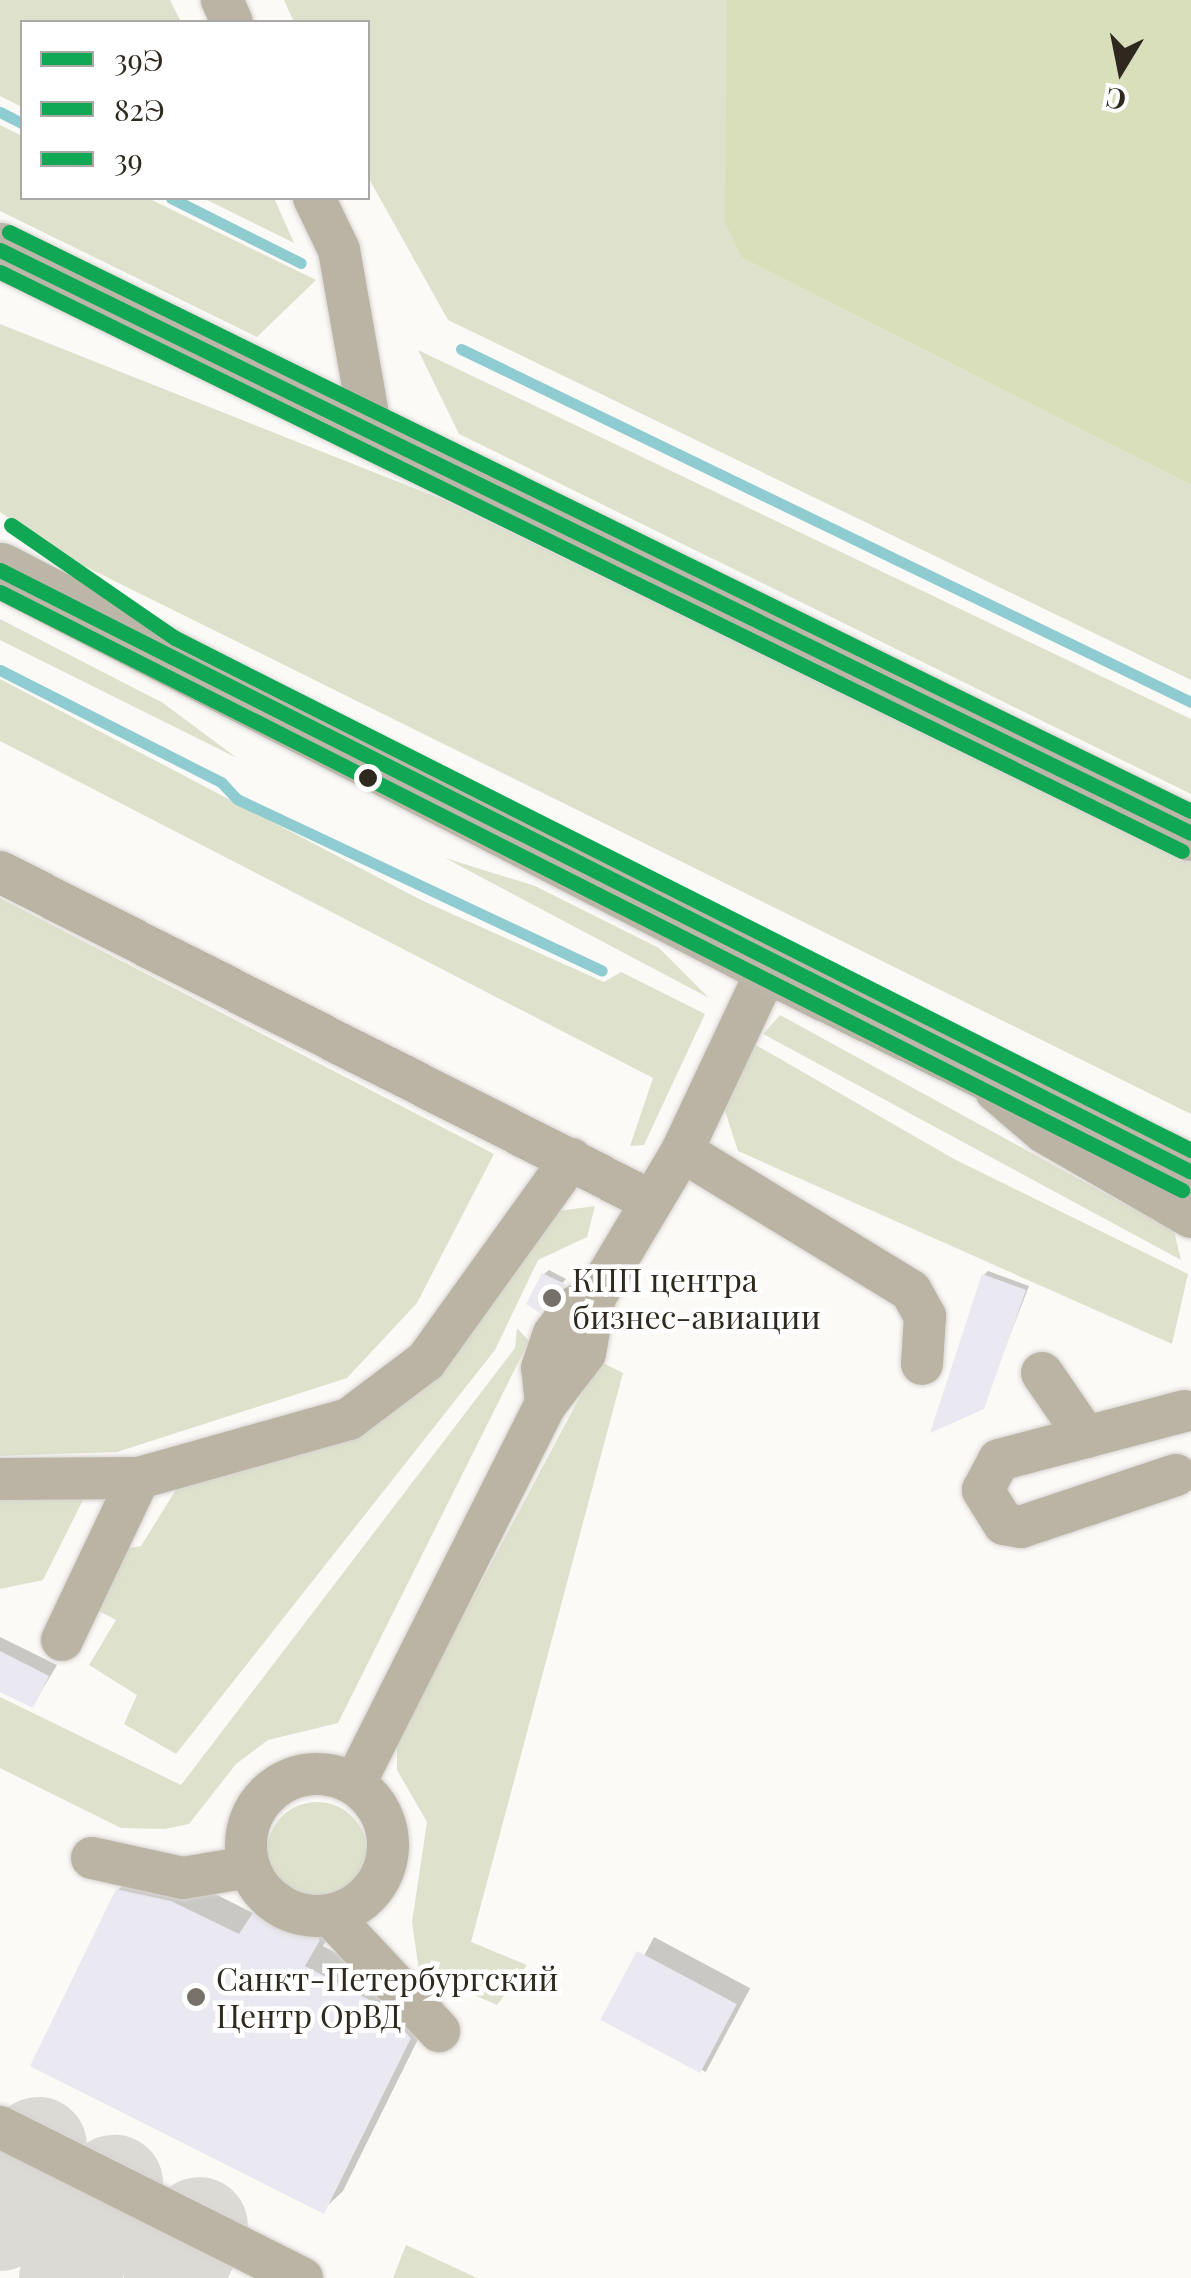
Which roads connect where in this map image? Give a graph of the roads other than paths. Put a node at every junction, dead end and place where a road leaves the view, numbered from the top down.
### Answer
1 (315, 200) edge
2 (0, 250) edge
3 (370, 425) junction
4 (0, 542) edge
5 (0, 570) edge
6 (165, 655) junction
7 (1191, 833) edge
8 (0, 872) edge
9 (769, 966) junction
10 (682, 1151) junction
11 (571, 1159) junction
12 (651, 1202) junction
13 (1190, 1208) edge
14 (922, 1364) dead end
15 (1042, 1373) dead end
16 (1184, 1410) dead end
17 (1086, 1437) junction
18 (1176, 1475) dead end
19 (139, 1478) junction
20 (0, 1479) edge
21 (62, 1640) dead end
22 (354, 1783) junction
23 (92, 1858) dead end
24 (248, 1867) junction
25 (331, 1916) junction
26 (440, 2031) dead end
27 (0, 2127) edge
28 (302, 2278) edge

1 - 3 lane
2 - 3 main road
3 - 7 main road
4 - 6 main road
5 - 6 main road
6 - 9 main road
8 - 11 lane
9 - 10 lane
9 - 13 main road
10 - 12 lane
10 - 14 lane
11 - 12 lane
11 - 19 lane
12 - 22 lane
15 - 17 lane
16 - 17 lane
17 - 18 lane
19 - 20 lane
19 - 21 lane
22 - 24 lane
22 - 25 lane
23 - 24 lane
24 - 25 lane
25 - 26 lane
27 - 28 lane

